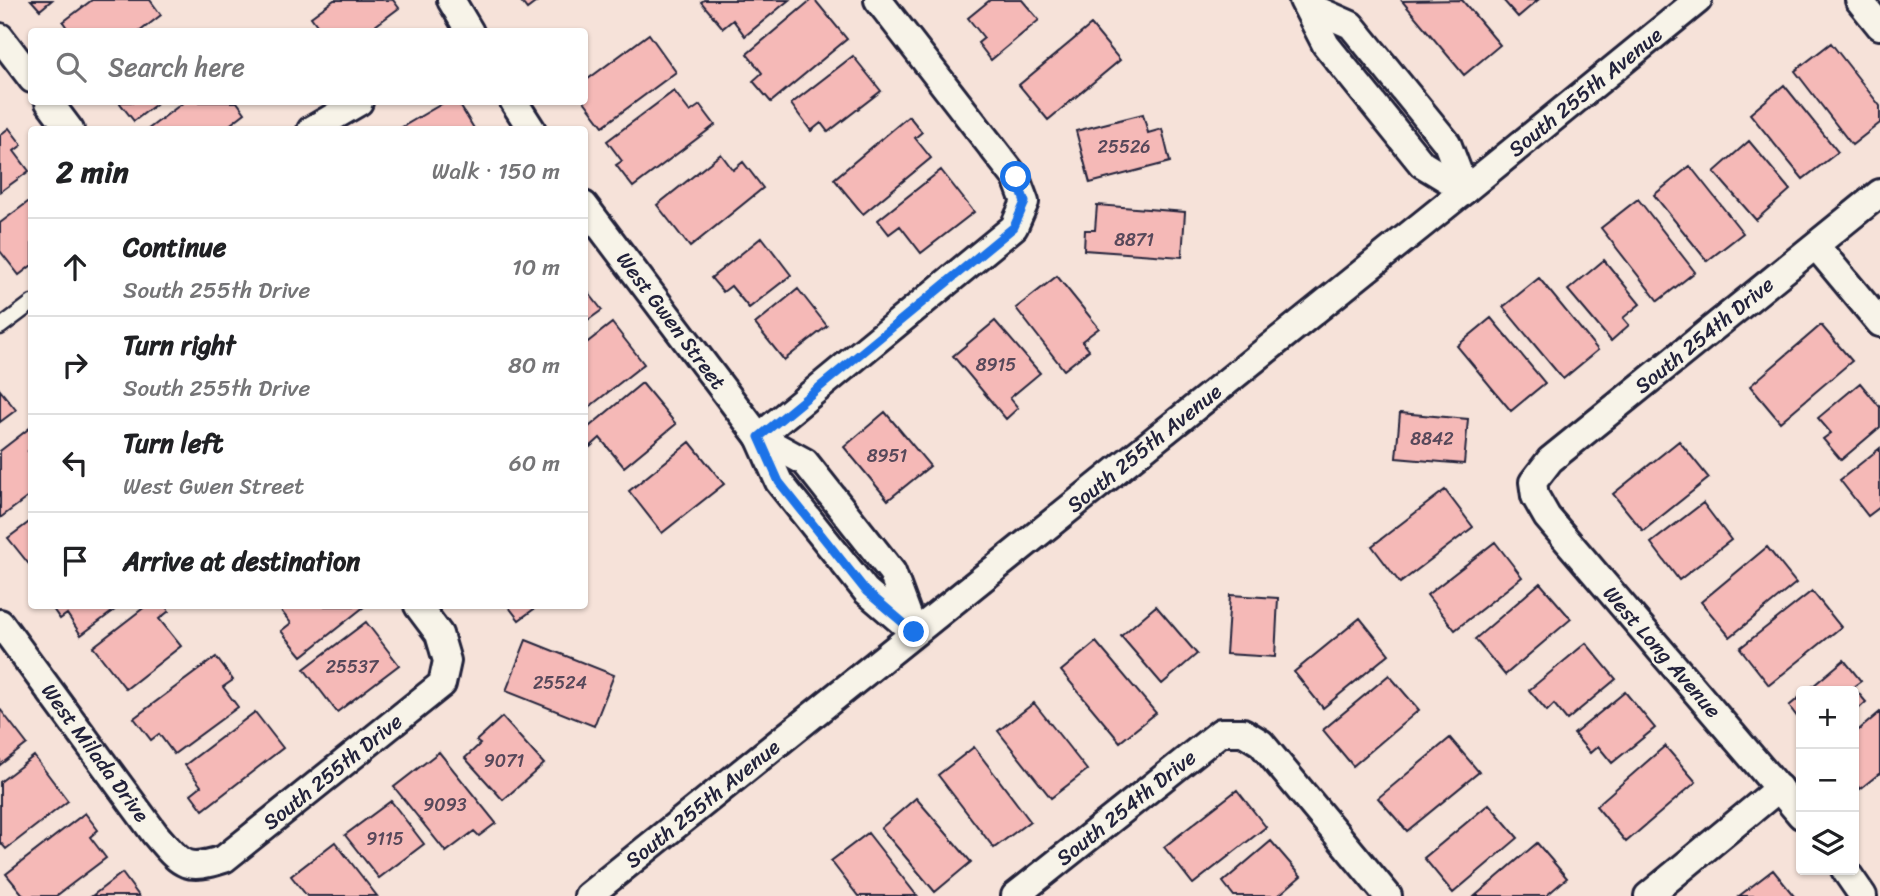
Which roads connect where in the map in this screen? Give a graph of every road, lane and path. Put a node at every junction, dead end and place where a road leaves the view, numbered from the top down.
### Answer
1 (451, 0) edge
2 (878, 0) edge
3 (1698, 0) edge
4 (1859, 0) edge
5 (1309, 2) edge
6 (1880, 26) edge
7 (468, 28) edge
8 (0, 37) edge
9 (28, 74) edge
10 (51, 105) edge
11 (354, 105) edge
12 (516, 105) edge
13 (67, 126) edge
14 (318, 126) edge
15 (529, 126) edge
16 (1465, 190) junction
17 (1880, 193) edge
18 (588, 210) edge
19 (1816, 246) junction
20 (28, 306) edge
21 (1880, 323) edge
22 (0, 327) edge
23 (759, 437) junction
24 (1533, 482) joint
25 (420, 609) edge
26 (0, 623) edge
27 (914, 632) junction
28 (1779, 788) junction
29 (1798, 812) edge
30 (202, 866) joint
31 (1848, 875) edge
32 (588, 896) edge
33 (1014, 896) edge
34 (1388, 896) edge
35 (1648, 896) edge
36 (1863, 896) edge

1 - 7 street
2 - 23 street
3 - 16 street, South 255th Avenue
4 - 6 street
5 - 16 street
8 - 9 street
10 - 13 street
11 - 14 street
12 - 15 street
16 - 27 street, South 255th Avenue
17 - 19 street, South 254th Drive
18 - 23 street, West Gwen Street
19 - 21 street
19 - 24 street, South 254th Drive
20 - 22 lane
23 - 27 street, West Gwen Street
24 - 28 street, West Long Avenue
25 - 30 street, South 255th Drive
26 - 30 street, West Milada Drive
27 - 32 street, South 255th Avenue
28 - 29 street, West Long Avenue
28 - 35 street
31 - 36 street
33 - 34 street, South 254th Drive

